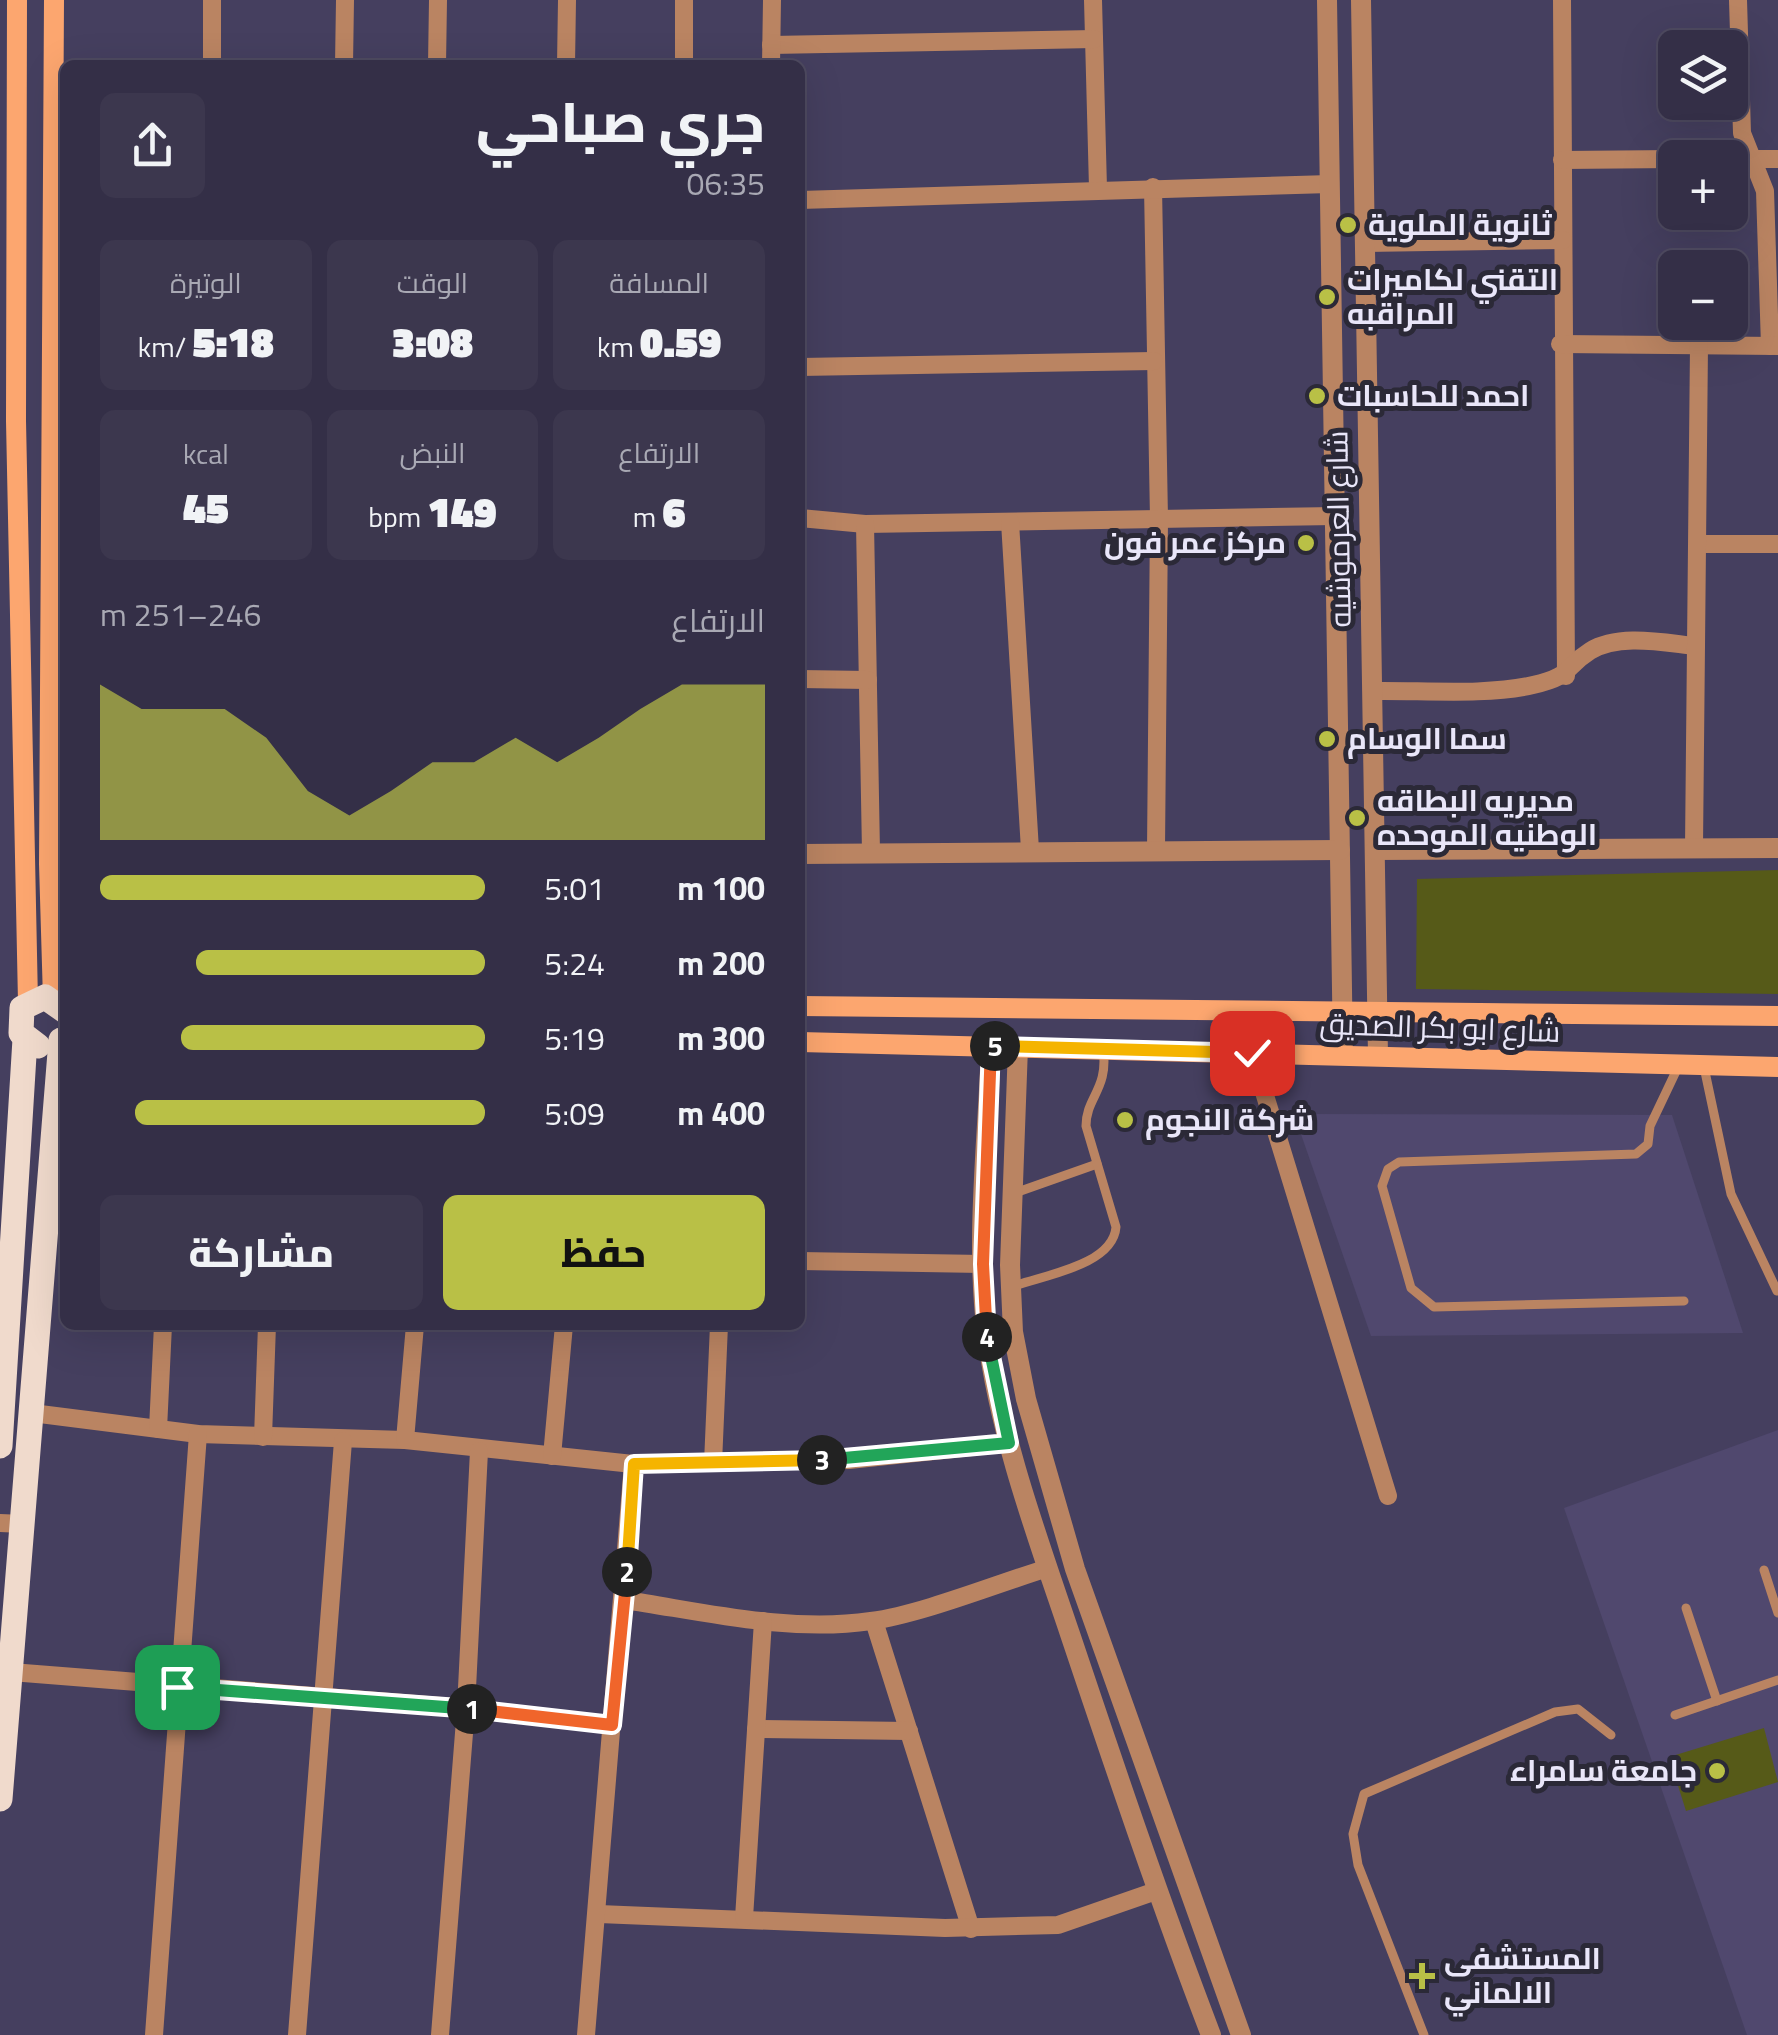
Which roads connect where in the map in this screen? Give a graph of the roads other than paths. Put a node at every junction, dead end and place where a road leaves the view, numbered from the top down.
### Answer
1 (17, 0) edge
2 (54, 0) edge
3 (212, 0) edge
4 (346, 0) edge
5 (438, 0) edge
6 (567, 0) edge
7 (684, 0) edge
8 (772, 0) edge
9 (1093, 0) edge
10 (1327, 0) edge
11 (1361, 0) edge
12 (1562, 0) edge
13 (1738, 0) edge
14 (9, 34) edge
15 (1094, 38) junction
16 (771, 45) junction
17 (212, 60) edge
18 (344, 60) edge
19 (437, 60) edge
20 (566, 60) edge
21 (684, 60) edge
22 (771, 60) edge
23 (1748, 158) edge
24 (1754, 158) junction
25 (1658, 159) edge
26 (1778, 159) edge
27 (1562, 160) junction
28 (1330, 184) junction
29 (1153, 187) junction
30 (1098, 188) junction
31 (805, 200) edge
32 (1563, 240) junction
33 (1365, 243) junction
34 (1332, 302) junction
35 (1366, 304) junction
36 (1560, 344) junction
37 (1699, 345) junction
38 (1774, 346) edge
39 (1154, 361) junction
40 (805, 367) edge
41 (8, 421) edge
42 (58, 439) edge
43 (1335, 516) junction
44 (805, 518) edge
45 (1159, 519) junction
46 (1010, 522) junction
47 (58, 524) edge
48 (865, 524) junction
49 (1700, 544) junction
50 (1778, 544) edge
51 (1696, 646) junction
52 (1566, 676) junction
53 (805, 679) edge
54 (868, 680) junction
55 (1372, 691) junction
56 (1694, 847) junction
57 (1778, 848) edge
58 (1030, 850) junction
59 (1156, 850) junction
60 (1340, 850) junction
61 (1375, 850) junction
62 (871, 852) junction
63 (805, 854) edge
64 (57, 864) edge
65 (805, 1006) edge
66 (1342, 1012) junction
67 (1377, 1012) junction
68 (34, 1014) edge
69 (1778, 1016) edge
70 (60, 1040) edge
71 (805, 1042) edge
72 (991, 1046) junction
73 (1018, 1047) junction
74 (1103, 1050) junction
75 (1252, 1053) junction
76 (1343, 1055) junction
77 (1378, 1056) junction
78 (1679, 1064) junction
79 (1703, 1065) junction
80 (1778, 1067) edge
81 (60, 1122) edge
82 (1097, 1164) junction
83 (1014, 1194) junction
84 (805, 1262) edge
85 (983, 1264) junction
86 (53, 1270) edge
87 (1012, 1287) junction
88 (1777, 1291) edge
89 (1684, 1301) dead end
90 (163, 1330) edge
91 (267, 1330) edge
92 (414, 1330) edge
93 (564, 1330) edge
94 (719, 1330) edge
95 (32, 1412) junction
96 (158, 1429) junction
97 (198, 1434) junction
98 (262, 1437) junction
99 (405, 1440) junction
100 (343, 1441) junction
101 (1009, 1443) junction
102 (0, 1446) edge
103 (479, 1451) junction
104 (552, 1456) junction
105 (712, 1463) junction
106 (634, 1464) junction
107 (1388, 1496) dead end
108 (11, 1524) edge
109 (1048, 1568) junction
110 (1764, 1570) dead end
111 (626, 1600) junction
112 (1686, 1608) dead end
113 (1778, 1613) edge
114 (762, 1621) junction
115 (874, 1621) junction
116 (11, 1672) junction
117 (1778, 1680) edge
118 (177, 1687) junction
119 (326, 1700) junction
120 (1717, 1701) junction
121 (466, 1708) junction
122 (1676, 1715) dead end
123 (612, 1725) junction
124 (756, 1729) junction
125 (909, 1731) junction
126 (1612, 1736) dead end
127 (0, 1799) edge
128 (1156, 1892) junction
129 (599, 1914) junction
130 (744, 1918) junction
131 (971, 1928) junction
132 (154, 2035) edge
133 (297, 2035) edge
134 (440, 2035) edge
135 (586, 2035) edge
136 (1211, 2035) edge
137 (1241, 2035) edge
138 (1424, 2035) edge

1 - 14 main road
2 - 42 main road
3 - 17 street
4 - 18 street
5 - 19 street
6 - 20 street
7 - 21 street
8 - 16 street
9 - 15 street
10 - 28 street, شارع العرموشيه
11 - 33 street, شارع العرموشيه
12 - 27 street
13 - 24 street
14 - 41 main road
15 - 16 street
15 - 30 street
16 - 22 street
23 - 24 street
24 - 26 street
24 - 38 street
25 - 27 street
27 - 32 street
28 - 29 street
28 - 34 street, شارع العرموشيه
29 - 30 street
29 - 39 street
30 - 31 street
32 - 33 street
32 - 36 street
33 - 35 street, شارع العرموشيه
34 - 35 street
34 - 43 street, شارع العرموشيه
35 - 55 street, شارع العرموشيه
36 - 37 street
36 - 52 street
37 - 38 street
37 - 49 street
39 - 40 street
39 - 45 street
41 - 68 main road
42 - 47 main road
43 - 45 street
43 - 60 street, شارع العرموشيه
44 - 48 street
45 - 46 street
45 - 59 street
46 - 48 street
46 - 58 street
47 - 64 main road
48 - 54 street
49 - 50 street
49 - 51 street
51 - 52 street
51 - 56 street
52 - 55 street
53 - 54 street
54 - 62 street
55 - 61 street, شارع العرموشيه
56 - 57 street
56 - 61 street
58 - 59 street
58 - 62 street
59 - 60 street
60 - 66 street, شارع العرموشيه
61 - 67 street, شارع العرموشيه
62 - 63 street
64 - 68 main road
65 - 66 main road, شارع ابو بكر الصديق
66 - 67 main road, شارع ابو بكر الصديق
66 - 76 street, شارع العرموشيه
67 - 69 main road, شارع ابو بكر الصديق
67 - 77 street, شارع العرموشيه
68 - 70 main road
68 - 102 main road
71 - 72 main road, شارع ابو بكر الصديق
72 - 73 main road, شارع ابو بكر الصديق
72 - 85 street
73 - 74 main road, شارع ابو بكر الصديق
73 - 83 street
74 - 75 main road, شارع ابو بكر الصديق
74 - 82 lane
75 - 76 main road, شارع ابو بكر الصديق
75 - 107 street
76 - 77 main road, شارع ابو بكر الصديق
77 - 78 main road, شارع ابو بكر الصديق
78 - 79 main road, شارع ابو بكر الصديق
78 - 89 lane
79 - 80 main road, شارع ابو بكر الصديق
79 - 88 lane
81 - 86 main road
82 - 83 lane
82 - 87 lane
83 - 87 street
84 - 85 street
85 - 101 street
86 - 95 main road
87 - 137 street
90 - 96 street
91 - 98 street
92 - 99 street
93 - 104 street
94 - 105 street
95 - 96 street
95 - 108 main road
96 - 97 street
97 - 98 street
97 - 118 street
98 - 100 street
99 - 100 street
99 - 103 street
100 - 119 street
101 - 105 street
101 - 109 street
103 - 104 street
103 - 121 street
104 - 106 street
105 - 106 street
106 - 111 street
108 - 116 main road
109 - 115 street
109 - 128 street
110 - 113 lane
111 - 114 street
111 - 123 street
112 - 120 lane
114 - 115 street
114 - 124 street
115 - 125 street
116 - 118 street
116 - 127 main road
117 - 120 lane
118 - 119 street
118 - 132 street
119 - 121 street
119 - 133 street
120 - 122 lane
121 - 123 street
121 - 134 street
123 - 129 street
124 - 125 street
124 - 130 street
125 - 131 street
126 - 138 lane
128 - 131 street
128 - 136 street
129 - 130 street
129 - 135 street
130 - 131 street

